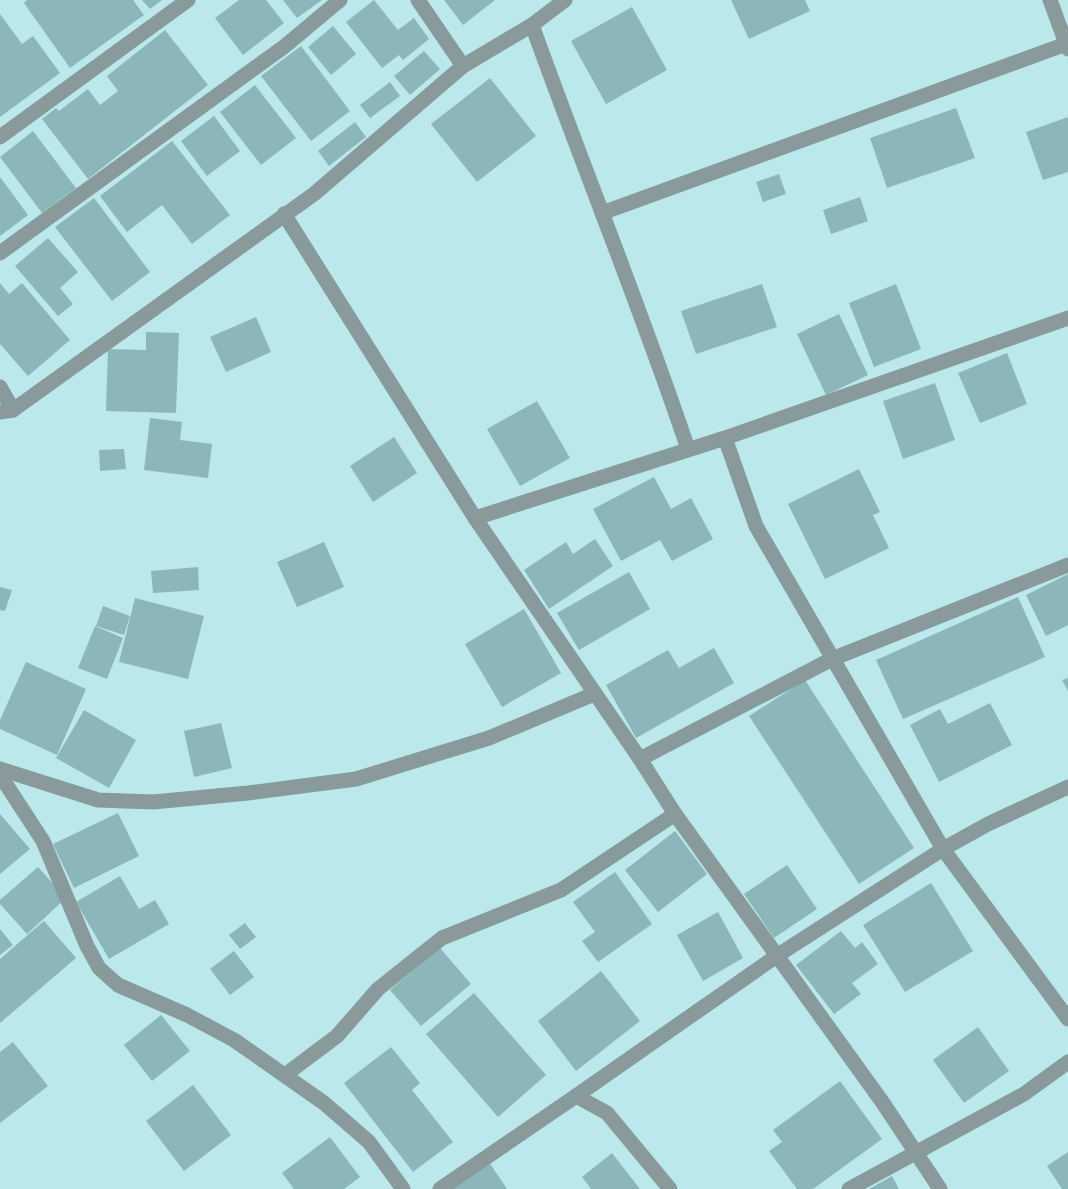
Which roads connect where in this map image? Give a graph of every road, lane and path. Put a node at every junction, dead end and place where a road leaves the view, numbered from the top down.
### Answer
1 (188, 0) edge
2 (340, 0) edge
3 (418, 0) edge
4 (565, 0) edge
5 (1050, 0) edge
6 (532, 26) junction
7 (1067, 46) edge
8 (463, 66) junction
9 (0, 137) edge
10 (602, 213) junction
11 (284, 214) junction
12 (0, 253) edge
13 (1068, 318) edge
14 (0, 387) edge
15 (7, 411) edge
16 (725, 438) junction
17 (688, 449) junction
18 (475, 518) junction
19 (1068, 566) edge
20 (832, 659) junction
21 (594, 694) junction
22 (640, 759) junction
23 (0, 769) edge
24 (0, 775) edge
25 (1068, 787) edge
26 (675, 814) junction
27 (943, 849) junction
28 (778, 954) junction
29 (1068, 1019) edge
30 (1068, 1062) edge
31 (285, 1075) junction
32 (576, 1096) junction
33 (915, 1152) junction
34 (404, 1189) edge
35 (440, 1189) edge
36 (670, 1189) edge
37 (849, 1189) edge
38 (940, 1189) edge

1 - 9 street
2 - 12 street
3 - 8 street
4 - 6 street
5 - 7 street
6 - 8 street
6 - 10 street
7 - 10 street
8 - 11 street
10 - 17 street
11 - 15 street
11 - 18 street
13 - 16 street
14 - 15 street
16 - 17 street
16 - 20 street
17 - 18 street
18 - 21 street
19 - 20 street
20 - 22 street
20 - 27 street
21 - 22 street
21 - 23 street
22 - 26 street
24 - 31 street
25 - 27 street
26 - 28 street
26 - 31 street
27 - 28 street
27 - 29 street
28 - 32 street
28 - 33 street
30 - 33 street
31 - 34 street
32 - 35 street
32 - 36 street
33 - 37 street
33 - 38 street

